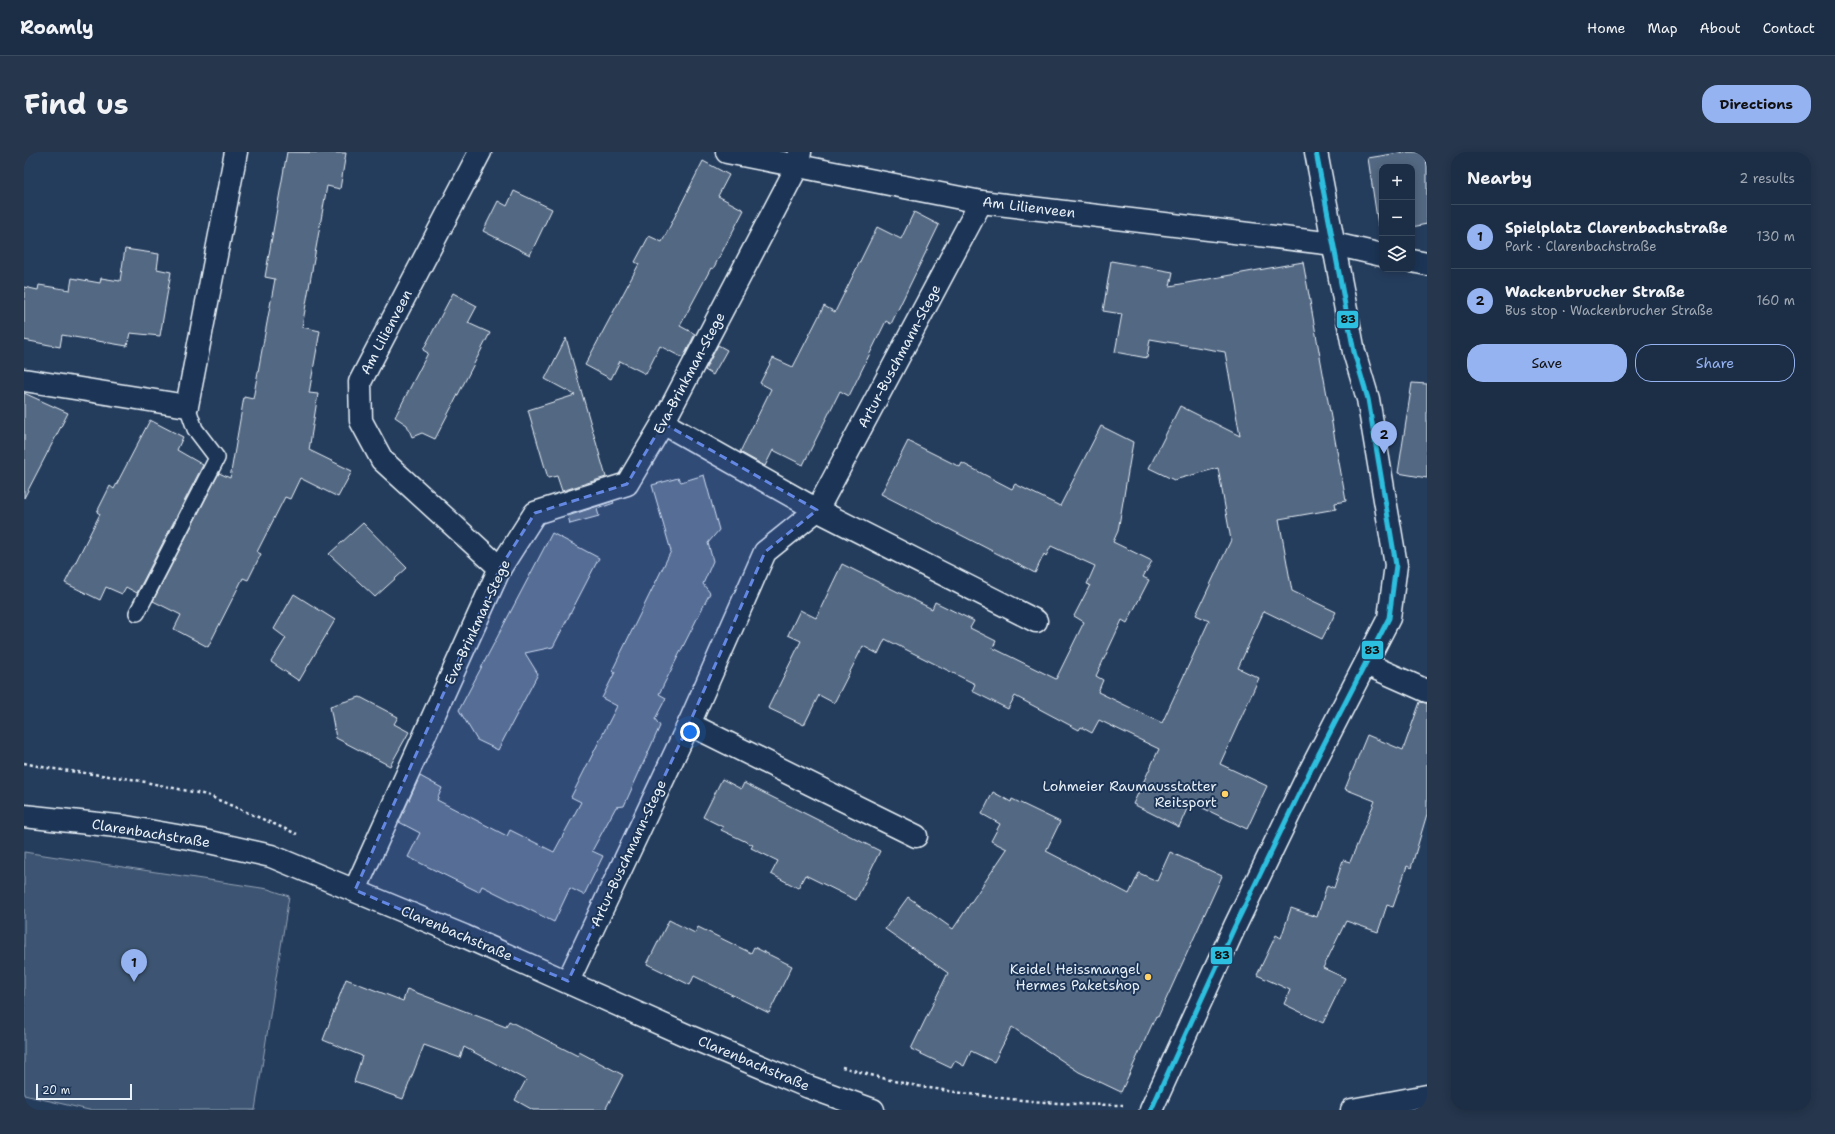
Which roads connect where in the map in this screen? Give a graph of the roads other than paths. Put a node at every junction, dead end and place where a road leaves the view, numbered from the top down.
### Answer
1 (236, 152) edge
2 (480, 152) edge
3 (727, 152) edge
4 (1316, 152) edge
5 (799, 159) edge
6 (981, 202) junction
7 (1334, 244) junction
8 (1379, 254) edge
9 (1415, 262) edge
10 (1427, 264) edge
11 (24, 380) edge
12 (187, 406) junction
13 (663, 423) junction
14 (817, 510) junction
15 (500, 568) junction
16 (137, 614) dead end
17 (1036, 621) dead end
18 (1366, 664) junction
19 (1427, 691) edge
20 (689, 724) junction
21 (24, 816) edge
22 (916, 836) dead end
23 (355, 890) junction
24 (568, 981) junction
25 (1427, 1096) edge
26 (873, 1110) edge
27 (1151, 1110) edge
28 (1352, 1110) edge

1 - 12 street
2 - 15 street, Am Lilienveen
3 - 5 street, Am Lilienveen
4 - 7 street
5 - 6 street, Am Lilienveen
5 - 13 street, Eva-Brinkman-Stege
6 - 7 street, Am Lilienveen
6 - 14 street, Artur-Buschmann-Stege
7 - 8 street, Am Lilienveen
7 - 18 street
9 - 10 street
11 - 12 street
12 - 16 lane
13 - 14 street
13 - 15 street, Eva-Brinkman-Stege
14 - 17 street
14 - 20 street, Artur-Buschmann-Stege
15 - 23 street, Eva-Brinkman-Stege
18 - 19 street
18 - 27 street
20 - 22 street
20 - 24 street, Artur-Buschmann-Stege
21 - 23 street, Clarenbachstraße
23 - 24 street, Clarenbachstraße
24 - 26 street, Clarenbachstraße
25 - 28 street

